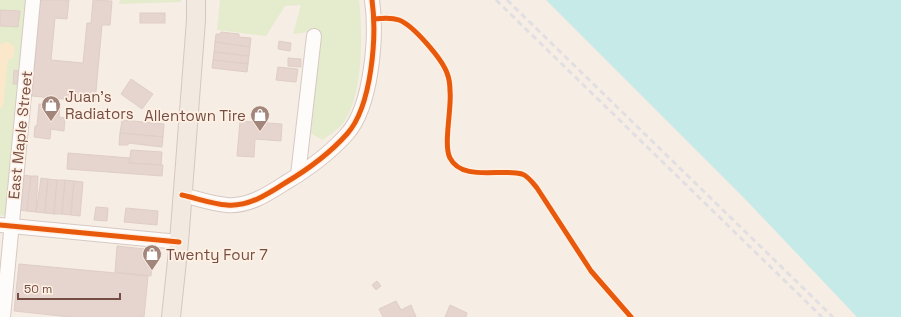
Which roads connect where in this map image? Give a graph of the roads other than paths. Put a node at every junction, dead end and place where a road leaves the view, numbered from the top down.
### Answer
1 (33, 0) edge
2 (196, 0) edge
3 (200, 0) edge
4 (372, 0) edge
5 (196, 20) junction
6 (314, 36) dead end
7 (298, 175) junction
8 (182, 195) junction
9 (6, 226) edge
10 (179, 242) junction
11 (3, 317) edge
12 (171, 317) edge

1 - 9 street, East Maple Street
2 - 5 main road
3 - 5 main road
4 - 7 street
5 - 8 main road
6 - 7 street
7 - 8 street
8 - 10 main road
9 - 10 street
9 - 11 street, East Maple Street
10 - 12 main road

